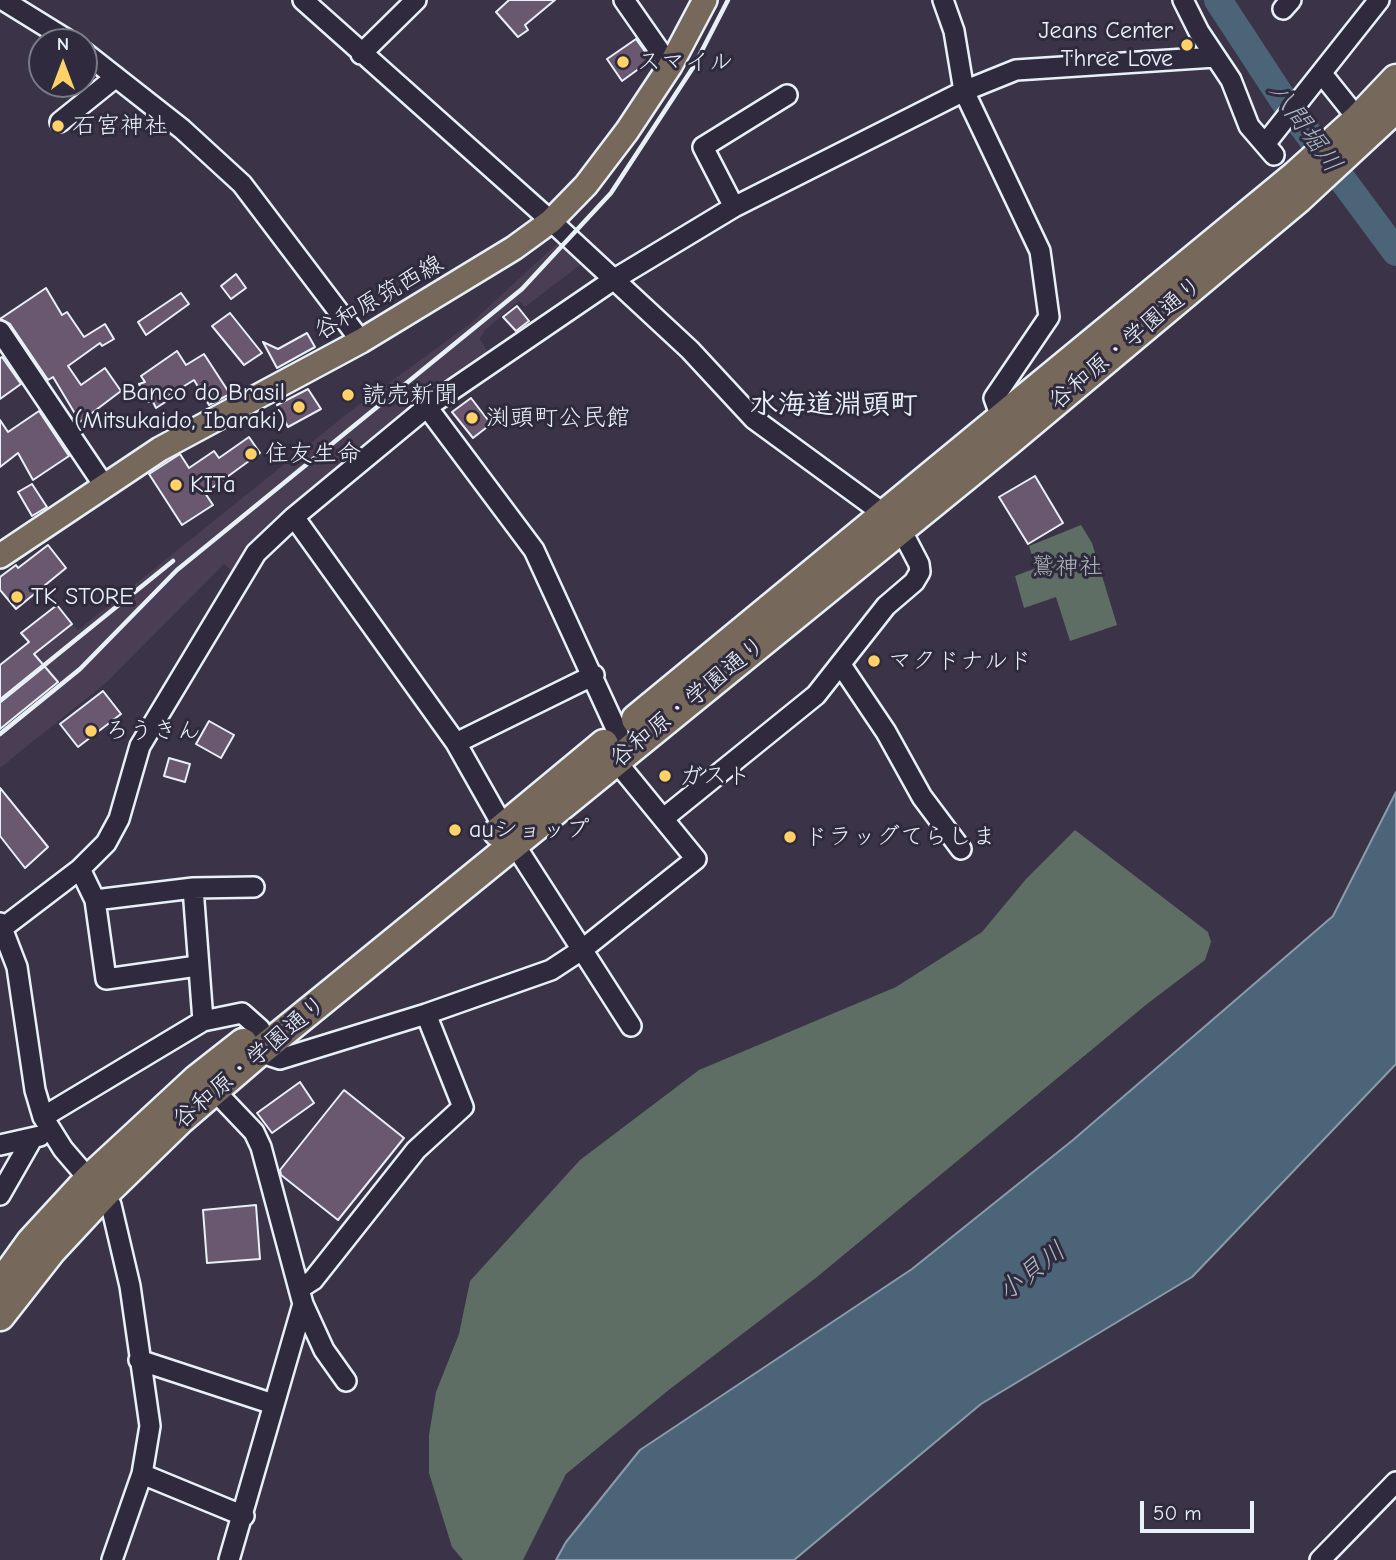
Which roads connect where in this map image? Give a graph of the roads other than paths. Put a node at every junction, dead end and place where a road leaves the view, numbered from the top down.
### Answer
1 (3, 0) edge
2 (303, 0) edge
3 (416, 0) edge
4 (624, 0) edge
5 (705, 0) edge
6 (943, 0) edge
7 (1183, 0) edge
8 (1378, 0) edge
9 (48, 28) edge
10 (361, 54) junction
11 (1215, 57) junction
12 (98, 63) edge
13 (670, 66) junction
14 (116, 77) junction
15 (1319, 78) junction
16 (1396, 79) edge
17 (964, 91) junction
18 (787, 95) dead end
19 (1396, 108) edge
20 (60, 122) dead end
21 (1356, 130) junction
22 (1302, 183) junction
23 (734, 207) junction
24 (551, 221) junction
25 (614, 280) junction
26 (0, 331) edge
27 (360, 341) junction
28 (427, 407) junction
29 (1002, 417) junction
30 (103, 485) junction
31 (294, 517) junction
32 (891, 523) junction
33 (0, 556) edge
34 (841, 664) junction
35 (594, 675) junction
36 (456, 743) junction
37 (616, 747) junction
38 (664, 818) junction
39 (509, 836) junction
40 (961, 849) dead end
41 (80, 869) junction
42 (254, 887) dead end
43 (192, 888) junction
44 (95, 900) junction
45 (1, 927) edge
46 (583, 949) junction
47 (197, 966) junction
48 (426, 1014) junction
49 (203, 1021) junction
50 (631, 1026) dead end
51 (260, 1040) junction
52 (215, 1091) junction
53 (42, 1129) junction
54 (0, 1145) edge
55 (97, 1186) junction
56 (0, 1195) edge
57 (0, 1284) edge
58 (301, 1296) junction
59 (0, 1317) edge
60 (139, 1360) junction
61 (346, 1381) dead end
62 (274, 1404) junction
63 (142, 1474) junction
64 (1396, 1482) edge
65 (244, 1516) junction
66 (112, 1560) edge
67 (229, 1560) edge
68 (1320, 1560) edge

1 - 9 street
2 - 10 street
3 - 10 street
4 - 13 street
5 - 13 main road, 谷和原筑西線
6 - 17 street
7 - 11 street
8 - 15 street
10 - 24 street
11 - 15 street
11 - 17 street
12 - 14 street
13 - 24 main road, 谷和原筑西線
14 - 20 street
14 - 27 street
15 - 21 street
16 - 21 highway, 谷和原・学園通り
17 - 23 street
17 - 29 street
18 - 23 street
19 - 21 highway, 谷和原・学園通り
21 - 22 highway, 谷和原・学園通り
22 - 29 highway, 谷和原・学園通り
22 - 32 highway, 谷和原・学園通り
23 - 25 street
24 - 25 street
24 - 27 main road, 谷和原筑西線
25 - 28 street
25 - 32 street
26 - 30 street
27 - 30 main road, 谷和原筑西線
28 - 31 street
28 - 35 street
29 - 32 highway, 谷和原・学園通り
30 - 33 main road, 谷和原筑西線
31 - 36 street
31 - 41 street
32 - 34 street
32 - 37 highway, 谷和原・学園通り
34 - 38 street
34 - 40 street
35 - 36 street
35 - 37 street
36 - 39 street
37 - 38 street
37 - 39 highway, 谷和原・学園通り
38 - 46 street
39 - 46 street
39 - 51 highway, 谷和原・学園通り
41 - 44 street
41 - 45 street
42 - 43 street
43 - 44 street
43 - 47 street
44 - 47 street
45 - 53 street
46 - 48 street
46 - 50 street
47 - 49 street
48 - 51 street
48 - 58 street
49 - 51 street
49 - 53 street
51 - 52 highway, 谷和原・学園通り
51 - 55 highway, 谷和原・学園通り
52 - 55 highway, 谷和原・学園通り
52 - 58 street
53 - 54 street
53 - 55 street
53 - 56 street
55 - 57 highway, 谷和原・学園通り
55 - 59 highway, 谷和原・学園通り
55 - 60 street
58 - 61 street
58 - 62 street
60 - 62 street
60 - 63 street
62 - 65 street
63 - 65 street
63 - 66 street
64 - 68 street
65 - 67 street

